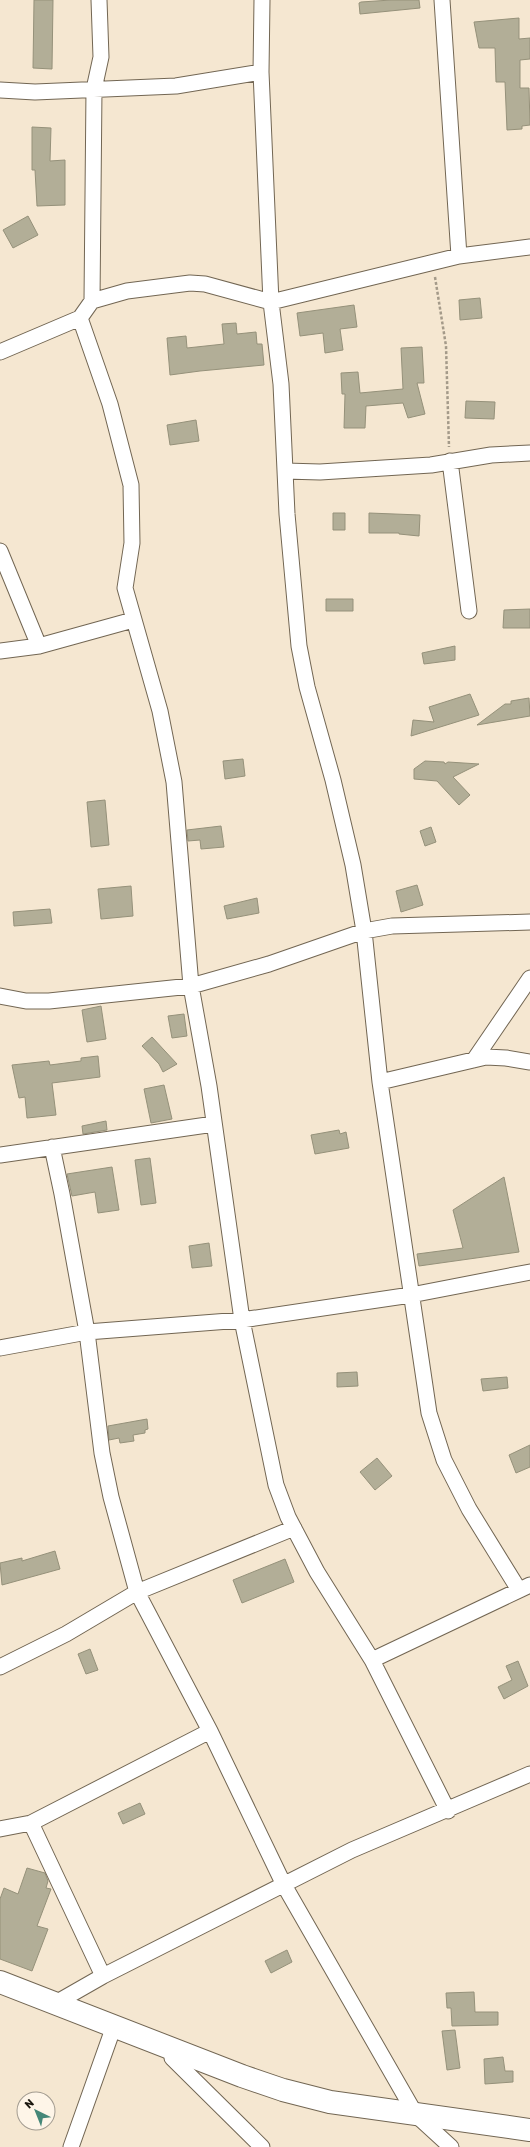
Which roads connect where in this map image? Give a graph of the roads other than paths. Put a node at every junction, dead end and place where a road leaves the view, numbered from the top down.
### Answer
1 (99, 0) edge
2 (262, 0) edge
3 (442, 0) edge
4 (261, 72) junction
5 (94, 89) junction
6 (0, 90) edge
7 (530, 247) edge
8 (459, 256) junction
9 (92, 301) junction
10 (270, 302) junction
11 (80, 318) junction
12 (0, 352) edge
13 (530, 453) edge
14 (450, 461) junction
15 (285, 471) junction
16 (0, 552) edge
17 (469, 612) dead end
18 (133, 620) junction
19 (39, 646) junction
20 (0, 651) edge
21 (530, 922) edge
22 (364, 931) junction
23 (530, 978) edge
24 (191, 986) junction
25 (0, 992) edge
26 (474, 1060) junction
27 (530, 1062) edge
28 (380, 1082) junction
29 (214, 1124) junction
30 (52, 1147) junction
31 (0, 1155) edge
32 (530, 1272) edge
33 (410, 1295) junction
34 (242, 1320) junction
35 (87, 1332) junction
36 (0, 1348) edge
37 (294, 1528) junction
38 (524, 1588) edge
39 (137, 1592) junction
40 (372, 1660) junction
41 (0, 1667) edge
42 (210, 1731) junction
43 (530, 1774) edge
44 (448, 1811) junction
45 (31, 1823) junction
46 (0, 1829) edge
47 (284, 1885) junction
48 (103, 1976) junction
49 (0, 1982) edge
50 (54, 2004) junction
51 (114, 2026) junction
52 (173, 2048) junction
53 (416, 2115) junction
54 (530, 2130) edge
55 (71, 2147) edge
56 (262, 2147) edge
57 (451, 2147) edge

1 - 5 street
2 - 4 street
3 - 8 street
4 - 5 street
4 - 10 street
5 - 6 street
5 - 9 street
7 - 8 street
8 - 10 street
9 - 10 street
9 - 11 street
10 - 15 street
11 - 12 street
11 - 18 street
13 - 14 street
14 - 15 street
14 - 17 street
15 - 22 street
16 - 19 street
18 - 19 street
18 - 24 street
19 - 20 street
21 - 22 street
22 - 24 street
22 - 28 street
23 - 26 street
24 - 25 street
24 - 29 street
26 - 27 street
26 - 28 street
28 - 33 street
29 - 30 street
29 - 34 street
30 - 31 street
30 - 35 street
32 - 33 street
33 - 34 street
33 - 38 street
34 - 35 street
34 - 37 street
35 - 36 street
35 - 39 street
37 - 39 street
37 - 40 street
38 - 40 street
39 - 41 street
39 - 42 street
40 - 44 street
42 - 45 street
42 - 47 street
43 - 44 street
44 - 47 street
45 - 46 street
45 - 48 street
47 - 48 street
47 - 53 street
48 - 50 street
49 - 50 street
50 - 51 street
51 - 52 street
51 - 55 street
52 - 53 street
52 - 56 street
53 - 54 street
53 - 57 street

